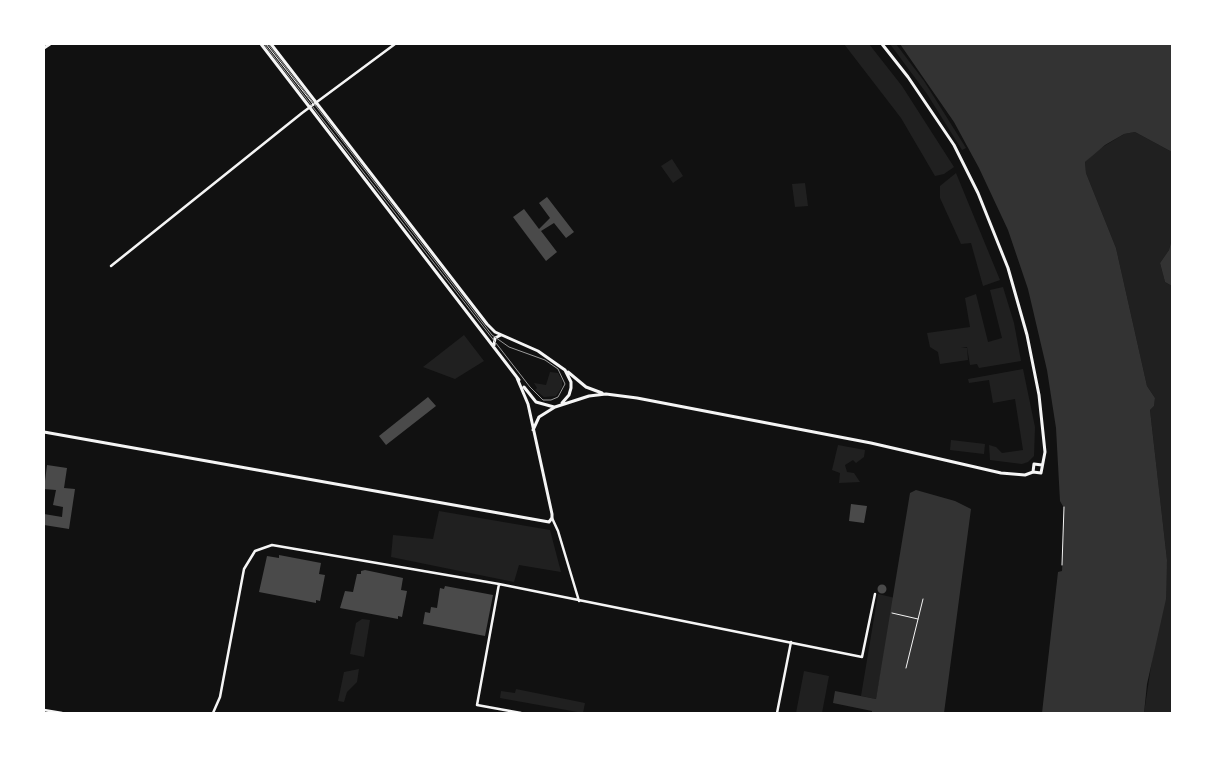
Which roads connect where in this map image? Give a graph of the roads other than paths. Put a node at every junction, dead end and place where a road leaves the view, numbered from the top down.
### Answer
1 (50, 44) edge
2 (261, 44) edge
3 (266, 44) edge
4 (271, 44) edge
5 (394, 44) edge
6 (882, 44) edge
7 (44, 48) edge
8 (313, 105) junction
9 (111, 266) dead end
10 (502, 335) junction
11 (494, 346) junction
12 (565, 370) junction
13 (517, 378) junction
14 (606, 394) junction
15 (560, 405) junction
16 (555, 407) junction
17 (533, 430) junction
18 (44, 432) edge
19 (1042, 465) junction
20 (1033, 472) junction
21 (552, 518) junction
22 (500, 584) junction
23 (875, 594) dead end
24 (579, 601) junction
25 (790, 642) junction
26 (44, 710) edge
27 (62, 713) edge
28 (213, 713) edge
29 (521, 713) edge
30 (777, 713) edge

1 - 7 street
2 - 8 street
3 - 8 lane
4 - 8 street
5 - 8 street
6 - 19 street
8 - 9 street
8 - 10 street
8 - 11 street
10 - 11 street
10 - 12 street
11 - 13 street
12 - 14 street
12 - 15 street
13 - 16 street
13 - 17 street
14 - 15 street
14 - 20 street
15 - 16 street
16 - 17 street
17 - 21 street
18 - 21 street
19 - 20 street
19 - 20 street
21 - 24 street
22 - 24 street
22 - 28 street
22 - 29 street
23 - 25 street
24 - 25 street
25 - 30 street
26 - 27 street

